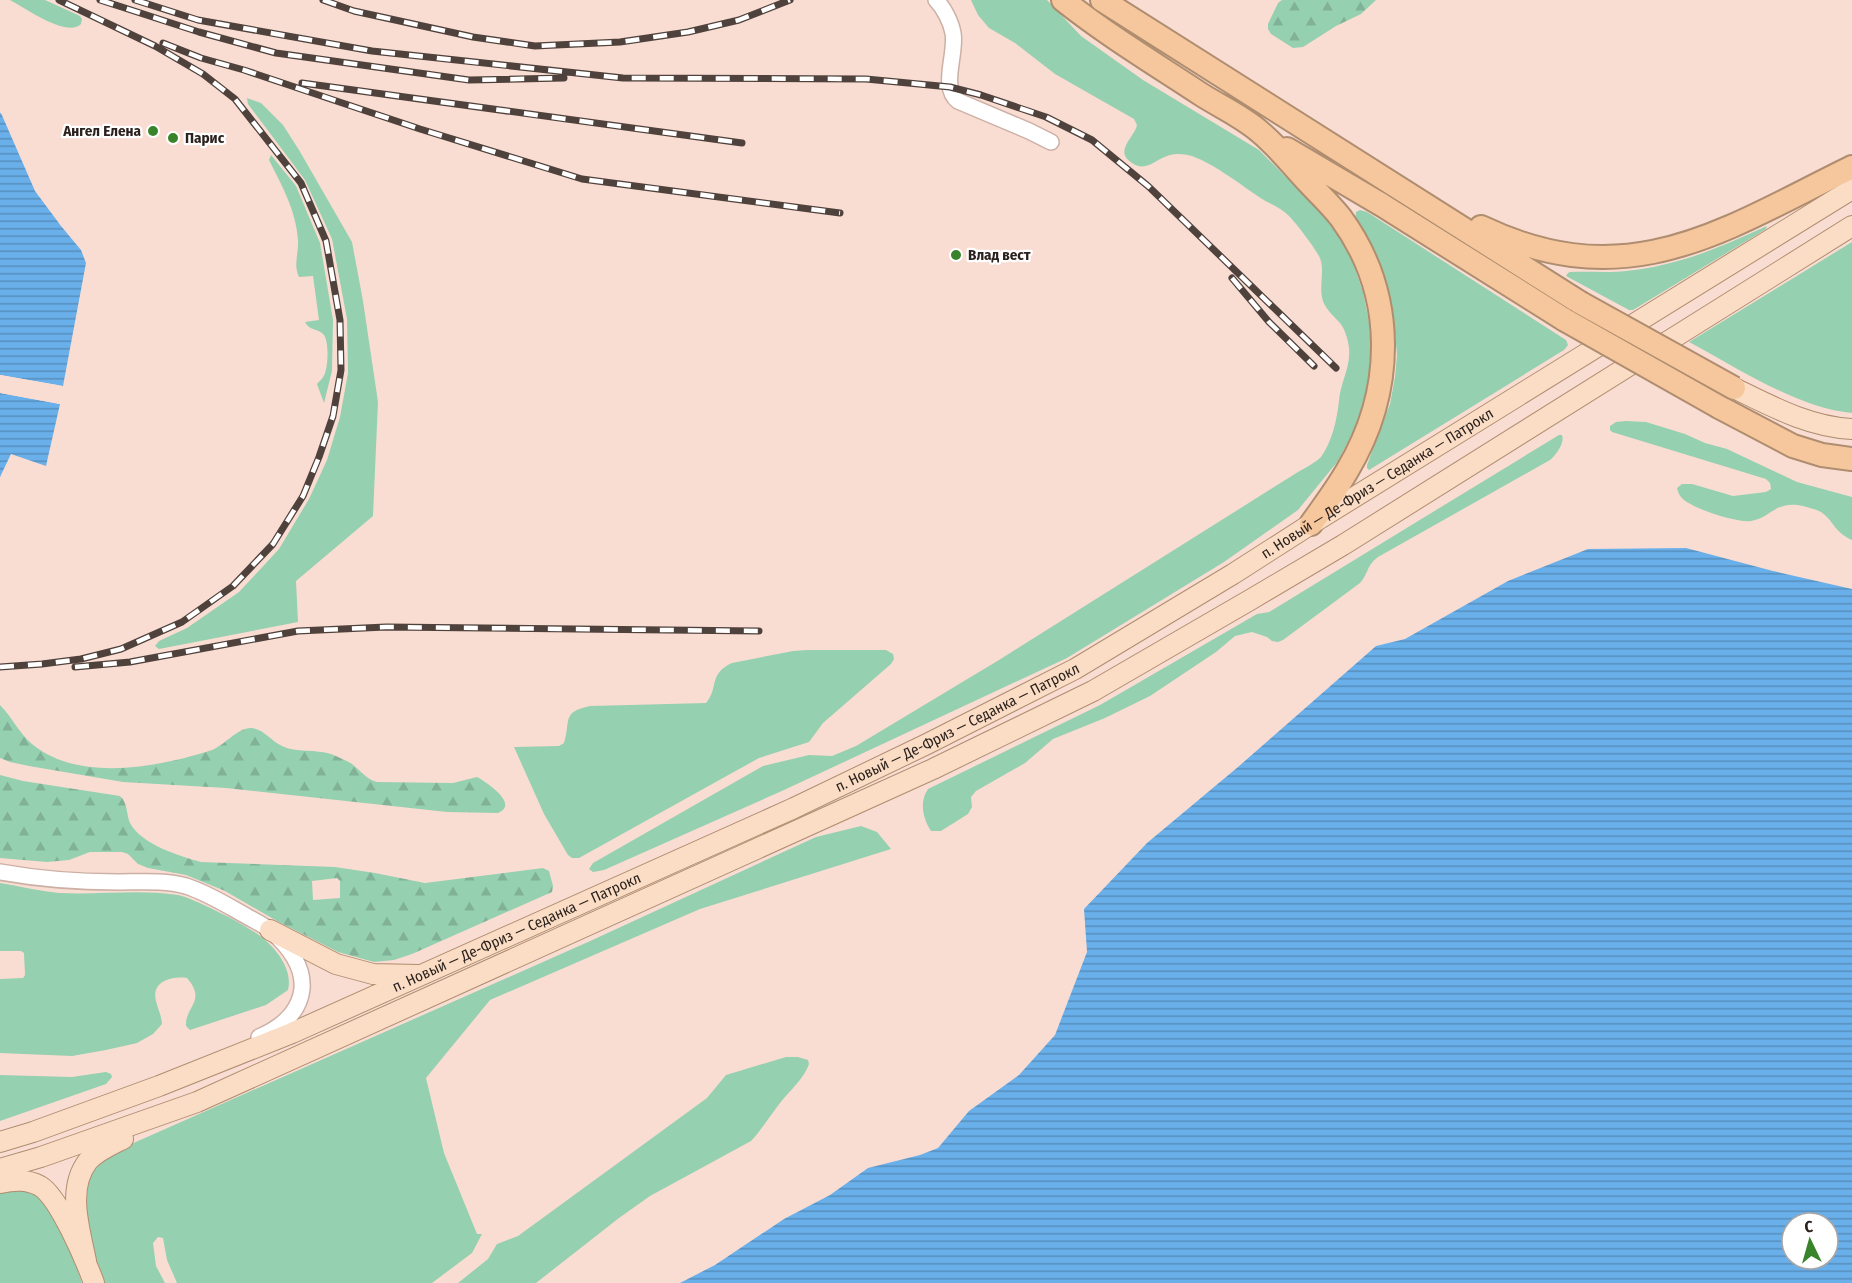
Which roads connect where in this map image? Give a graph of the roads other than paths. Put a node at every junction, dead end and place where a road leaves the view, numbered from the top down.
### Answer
1 (936, 0) edge
2 (1063, 0) edge
3 (1102, 0) edge
4 (1265, 136) junction
5 (1051, 142) dead end
6 (1852, 167) edge
7 (1852, 189) edge
8 (1407, 192) junction
9 (1852, 226) edge
10 (1734, 388) joint
11 (1852, 429) edge
12 (1852, 459) edge
13 (1311, 524) junction
14 (0, 872) edge
15 (270, 930) junction
16 (423, 975) junction
17 (159, 1086) junction
18 (166, 1113) junction
19 (0, 1142) edge
20 (0, 1169) edge
21 (0, 1183) edge
22 (86, 1261) junction
23 (94, 1283) edge

1 - 5 street
2 - 4 highway
3 - 8 highway
4 - 12 highway, bridge
4 - 13 highway
6 - 8 highway
7 - 13 main road, п. Новый — Де-Фриз — Седанка — Патрокл
8 - 10 highway, bridge
9 - 18 main road, п. Новый — Де-Фриз — Седанка — Патрокл
10 - 11 main road
13 - 16 main road, п. Новый — Де-Фриз — Седанка — Патрокл
14 - 15 street
15 - 16 main road
15 - 17 street
16 - 17 main road, п. Новый — Де-Фриз — Седанка — Патрокл
17 - 19 main road, п. Новый — Де-Фриз — Седанка — Патрокл
18 - 20 main road, п. Новый — Де-Фриз — Седанка — Патрокл
18 - 22 main road
21 - 22 main road
22 - 23 main road

